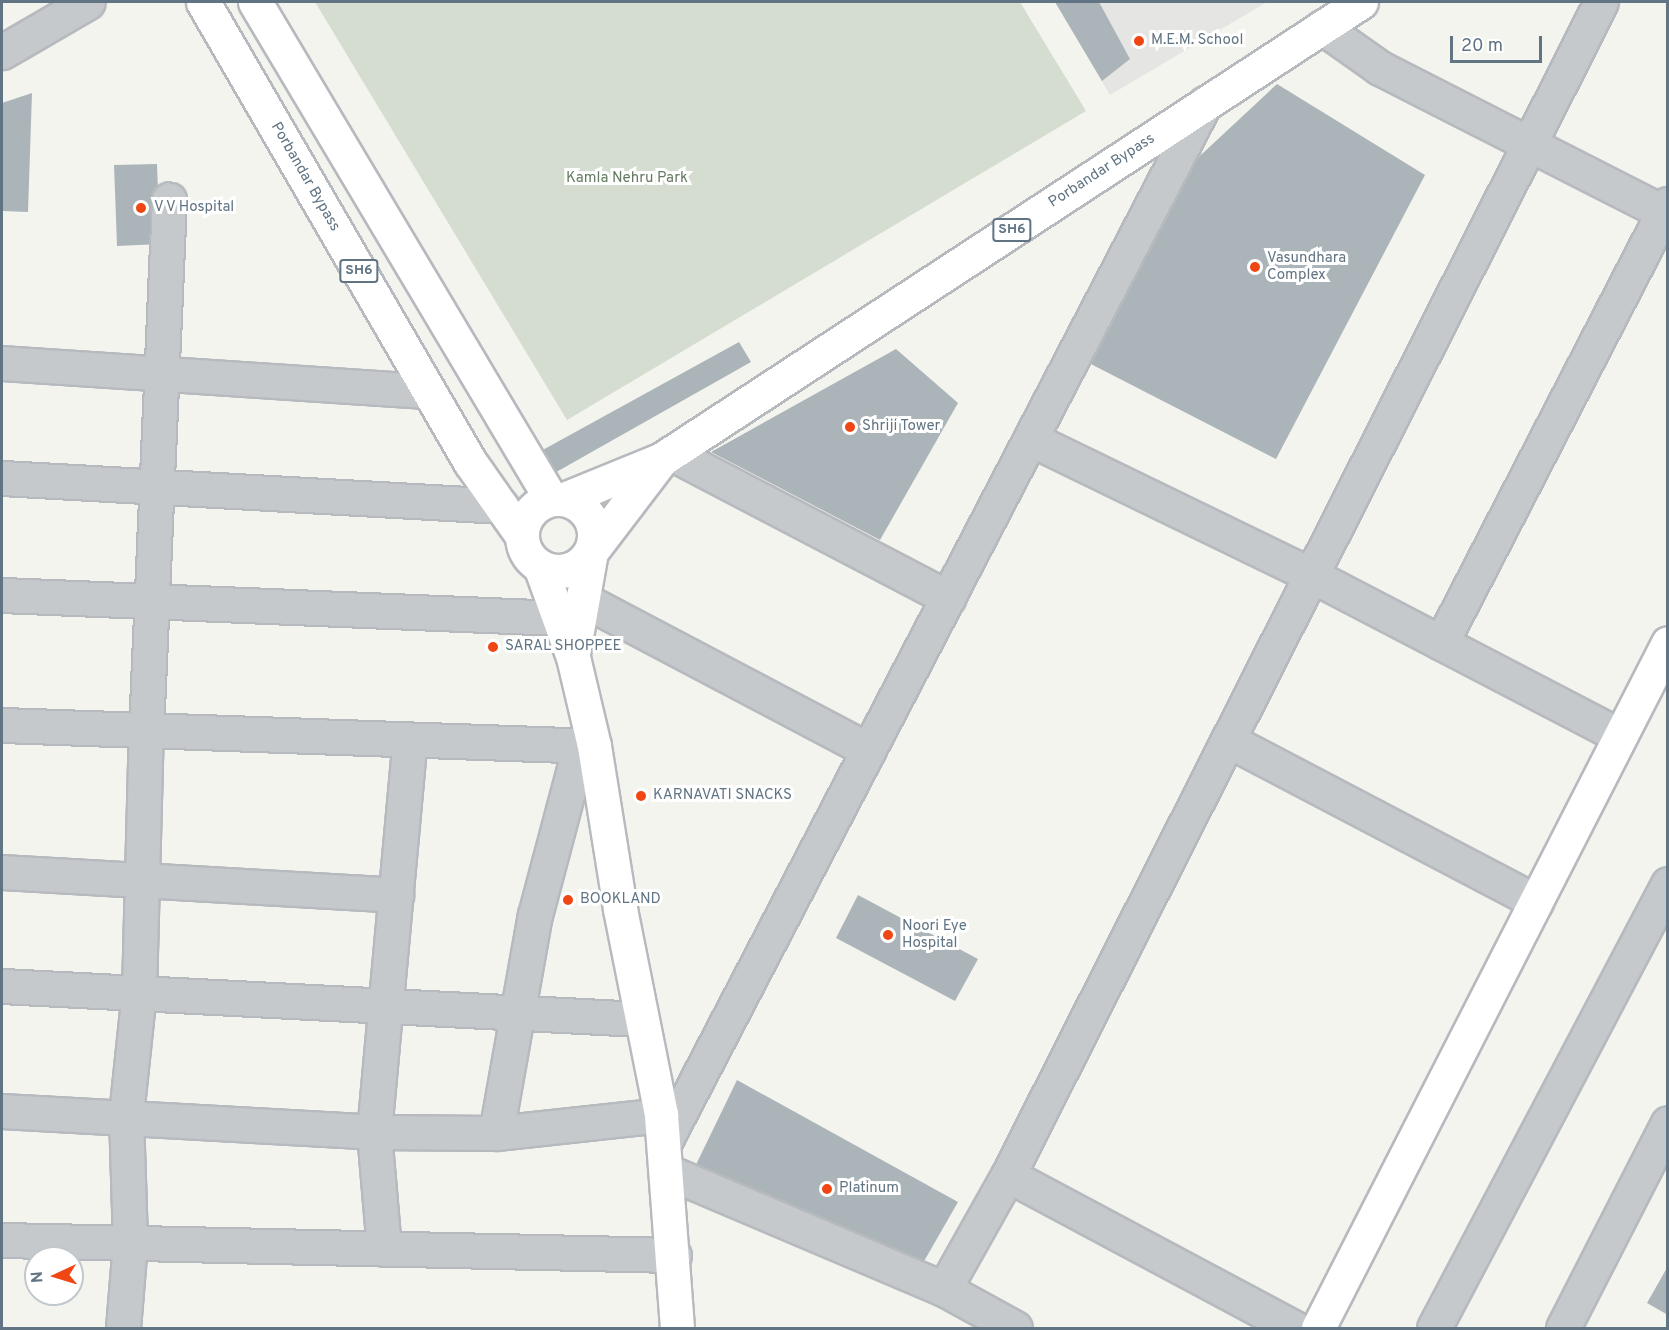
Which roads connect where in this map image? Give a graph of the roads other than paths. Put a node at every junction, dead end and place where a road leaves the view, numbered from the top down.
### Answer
1 (88, 2) edge
2 (203, 2) edge
3 (255, 2) edge
4 (1361, 2) edge
5 (1600, 2) edge
6 (1322, 27) junction
7 (2, 52) edge
8 (1205, 103) junction
9 (1530, 142) junction
10 (169, 199) dead end
11 (1666, 210) edge
12 (2, 363) edge
13 (161, 373) junction
14 (428, 391) junction
15 (1030, 439) junction
16 (667, 456) junction
17 (2, 478) edge
18 (156, 487) junction
19 (558, 499) junction
20 (501, 506) junction
21 (522, 536) junction
22 (591, 552) junction
23 (540, 566) junction
24 (1311, 575) junction
25 (2, 595) edge
26 (948, 598) junction
27 (151, 601) junction
28 (571, 608) junction
29 (1441, 643) junction
30 (1668, 643) edge
31 (2, 725) edge
32 (146, 731) junction
33 (1620, 736) junction
34 (411, 740) junction
35 (1228, 740) junction
36 (587, 746) junction
37 (869, 750) junction
38 (2, 872) edge
39 (142, 879) junction
40 (1668, 884) edge
41 (396, 895) junction
42 (1536, 902) junction
43 (2, 986) edge
44 (139, 992) junction
45 (386, 1005) junction
46 (516, 1012) junction
47 (641, 1019) junction
48 (2, 1111) edge
49 (126, 1115) junction
50 (1668, 1122) edge
51 (374, 1132) junction
52 (496, 1133) junction
53 (664, 1143) junction
54 (1008, 1175) junction
55 (2, 1240) edge
56 (130, 1242) junction
57 (384, 1249) junction
58 (674, 1255) junction
59 (944, 1289) junction
60 (998, 1324) edge
61 (123, 1329) edge
62 (677, 1329) edge
63 (1294, 1329) edge
64 (1318, 1329) edge
65 (1434, 1329) edge
66 (1563, 1329) edge

1 - 7 street
2 - 14 main road, Porbandar Bypass / SH6
3 - 19 main road
4 - 6 main road, Porbandar Bypass / SH6
5 - 9 street
6 - 8 main road, Porbandar Bypass / SH6
6 - 9 street
8 - 15 street
8 - 16 main road, Porbandar Bypass / SH6
9 - 11 street
9 - 24 street
10 - 13 street
11 - 29 street
12 - 13 street
13 - 14 street
13 - 18 street
14 - 20 main road, Porbandar Bypass / SH6
15 - 24 street
15 - 26 street
16 - 19 main road, SH6
16 - 22 main road, SH6
16 - 26 street
17 - 18 street
18 - 20 street
18 - 27 street
19 - 21 main road, SH6
19 - 22 main road
20 - 21 main road, Porbandar Bypass / SH6
21 - 23 main road, SH6
22 - 23 main road, SH6
22 - 28 main road
23 - 28 main road
24 - 29 street
24 - 35 street
25 - 27 street
26 - 37 street
27 - 28 street
27 - 32 street
28 - 36 main road
28 - 37 street
29 - 33 street
30 - 33 main road
31 - 32 street
32 - 34 street
32 - 39 street
33 - 42 main road
34 - 36 street
34 - 41 street
35 - 42 street
35 - 54 street
36 - 46 street
36 - 47 main road
37 - 53 street
38 - 39 street
39 - 41 street
39 - 44 street
40 - 65 street
41 - 45 street
42 - 64 main road
43 - 44 street
44 - 45 street
44 - 49 street
45 - 46 street
45 - 51 street
46 - 47 street
46 - 52 street
47 - 53 main road
48 - 49 street
49 - 51 street
49 - 56 street
50 - 66 street
51 - 52 street
51 - 57 street
52 - 53 street
53 - 58 main road
53 - 59 street
54 - 59 street
54 - 63 street
55 - 56 street
56 - 57 street
56 - 61 street
57 - 58 street
58 - 62 main road
59 - 60 street

